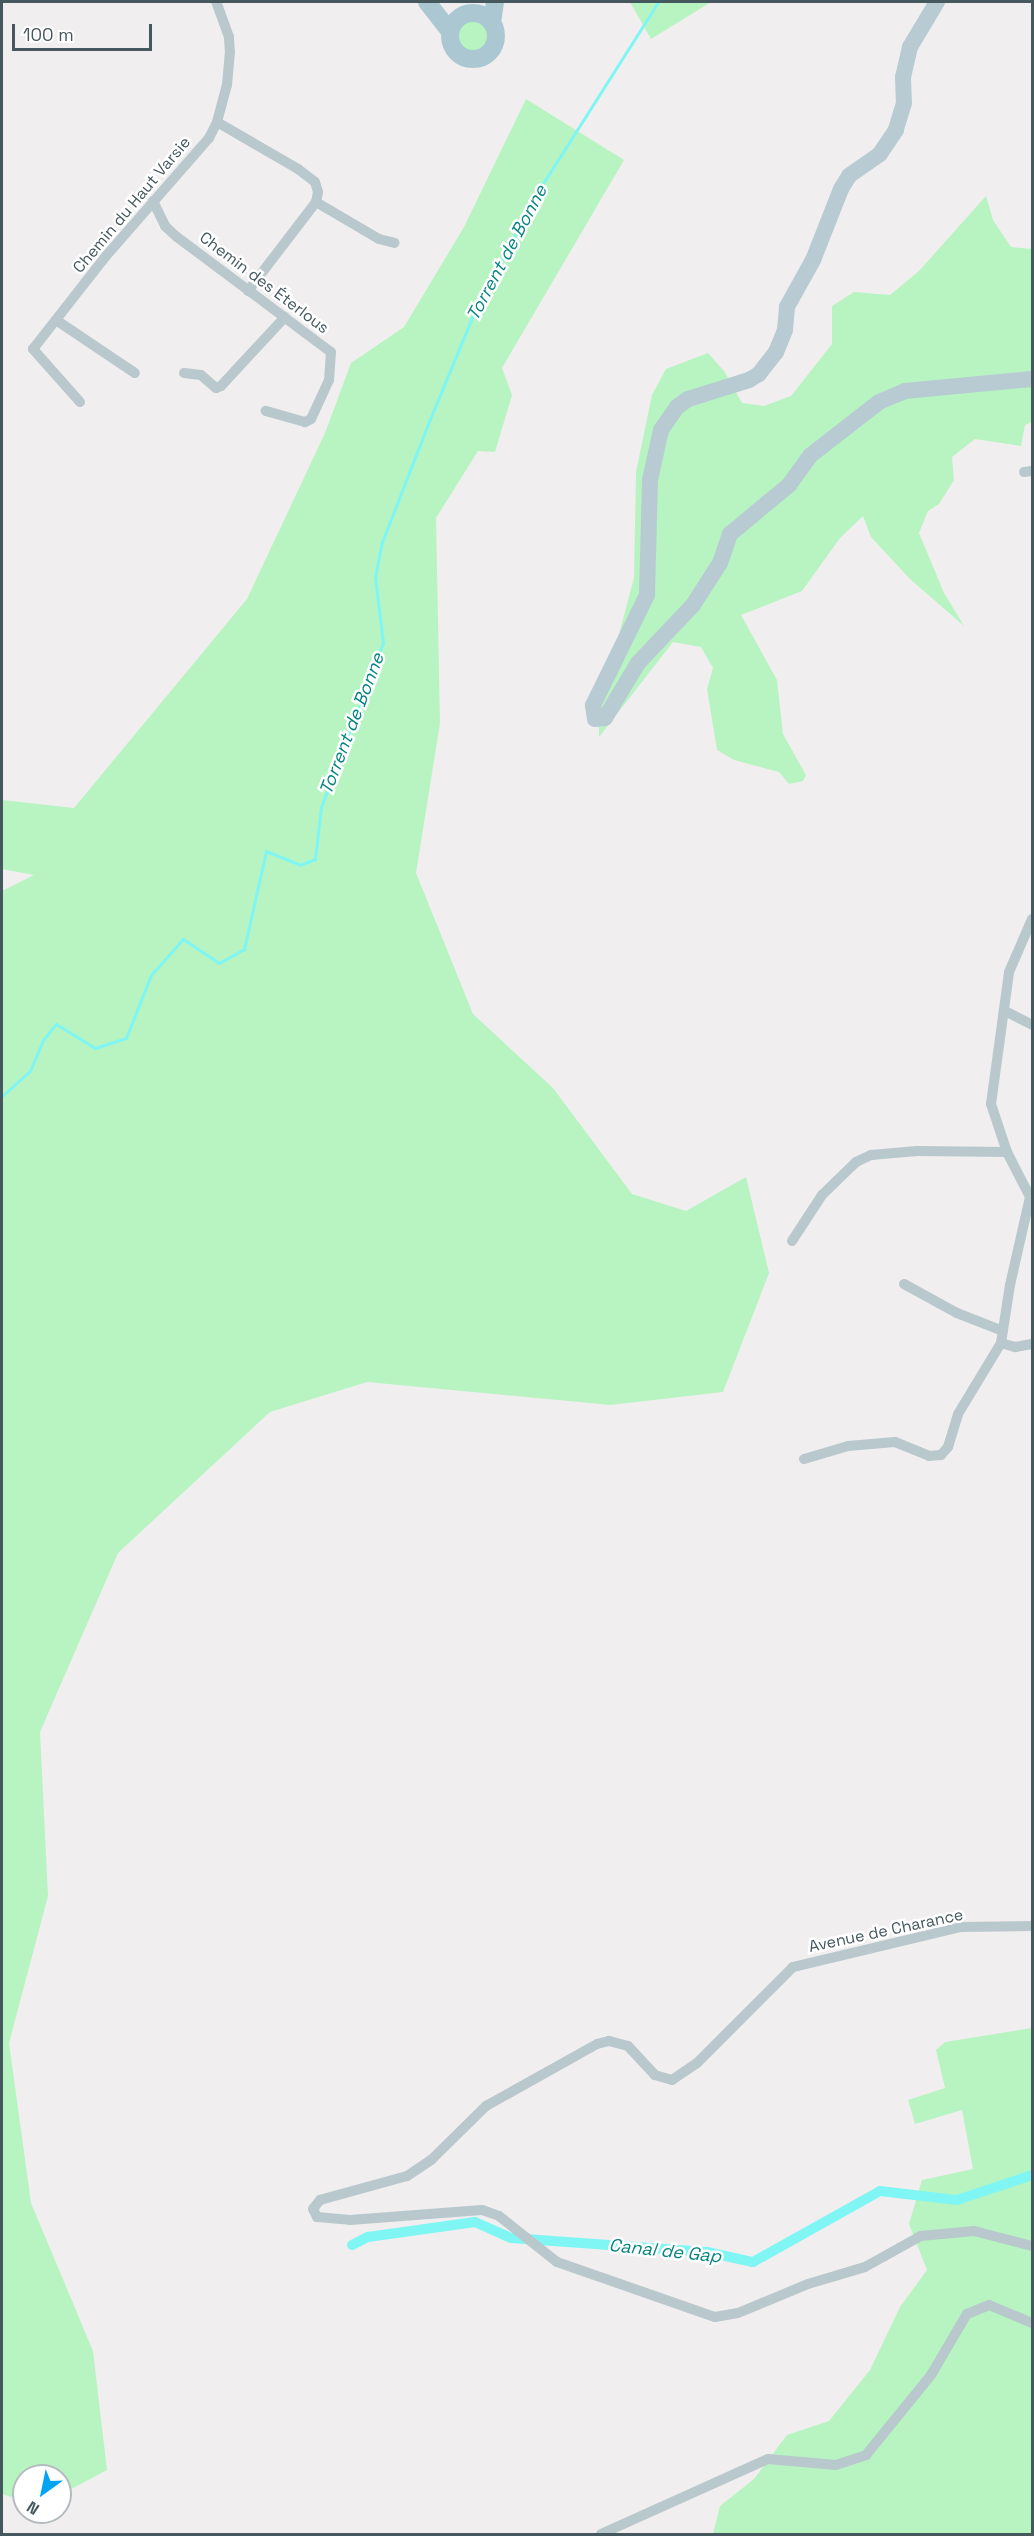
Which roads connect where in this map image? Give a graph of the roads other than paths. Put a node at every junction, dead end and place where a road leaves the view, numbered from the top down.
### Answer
1 (216, 2) edge
2 (427, 2) edge
3 (435, 2) edge
4 (495, 2) edge
5 (936, 2) edge
6 (473, 10) edge
7 (492, 22) junction
8 (450, 31) junction
9 (217, 122) junction
10 (153, 201) junction
11 (316, 202) junction
12 (394, 243) dead end
13 (248, 291) junction
14 (285, 317) junction
15 (56, 320) junction
16 (135, 373) dead end
17 (184, 373) dead end
18 (1032, 379) edge
19 (80, 402) dead end
20 (266, 411) dead end
21 (1032, 920) edge
22 (1005, 1011) junction
23 (1032, 1025) edge
24 (1007, 1152) junction
25 (792, 1241) dead end
26 (904, 1284) dead end
27 (1003, 1330) junction
28 (1001, 1343) junction
29 (1032, 1344) edge
30 (804, 1459) dead end
31 (1032, 1926) edge
32 (1032, 2246) edge
33 (1032, 2323) edge
34 (601, 2535) edge

1 - 9 street, Chemin du Haut Varsie
2 - 8 main road
3 - 6 main road
4 - 7 main road
5 - 18 street
6 - 7 main road
6 - 8 main road
7 - 8 main road
9 - 10 street, Chemin du Haut Varsie
9 - 11 street
10 - 13 street, Chemin des Éterlous
10 - 15 street, Chemin du Haut Varsie
11 - 12 street
11 - 13 street
13 - 14 street, Chemin des Éterlous
14 - 17 street
14 - 20 street, Chemin des Éterlous
15 - 16 street
15 - 19 street, Chemin du Haut Varsie
21 - 22 street
22 - 23 street
22 - 24 street
24 - 25 street
24 - 27 street
26 - 27 street
27 - 28 street
28 - 29 street
28 - 30 street
31 - 32 street, Avenue de Charance
33 - 34 street

